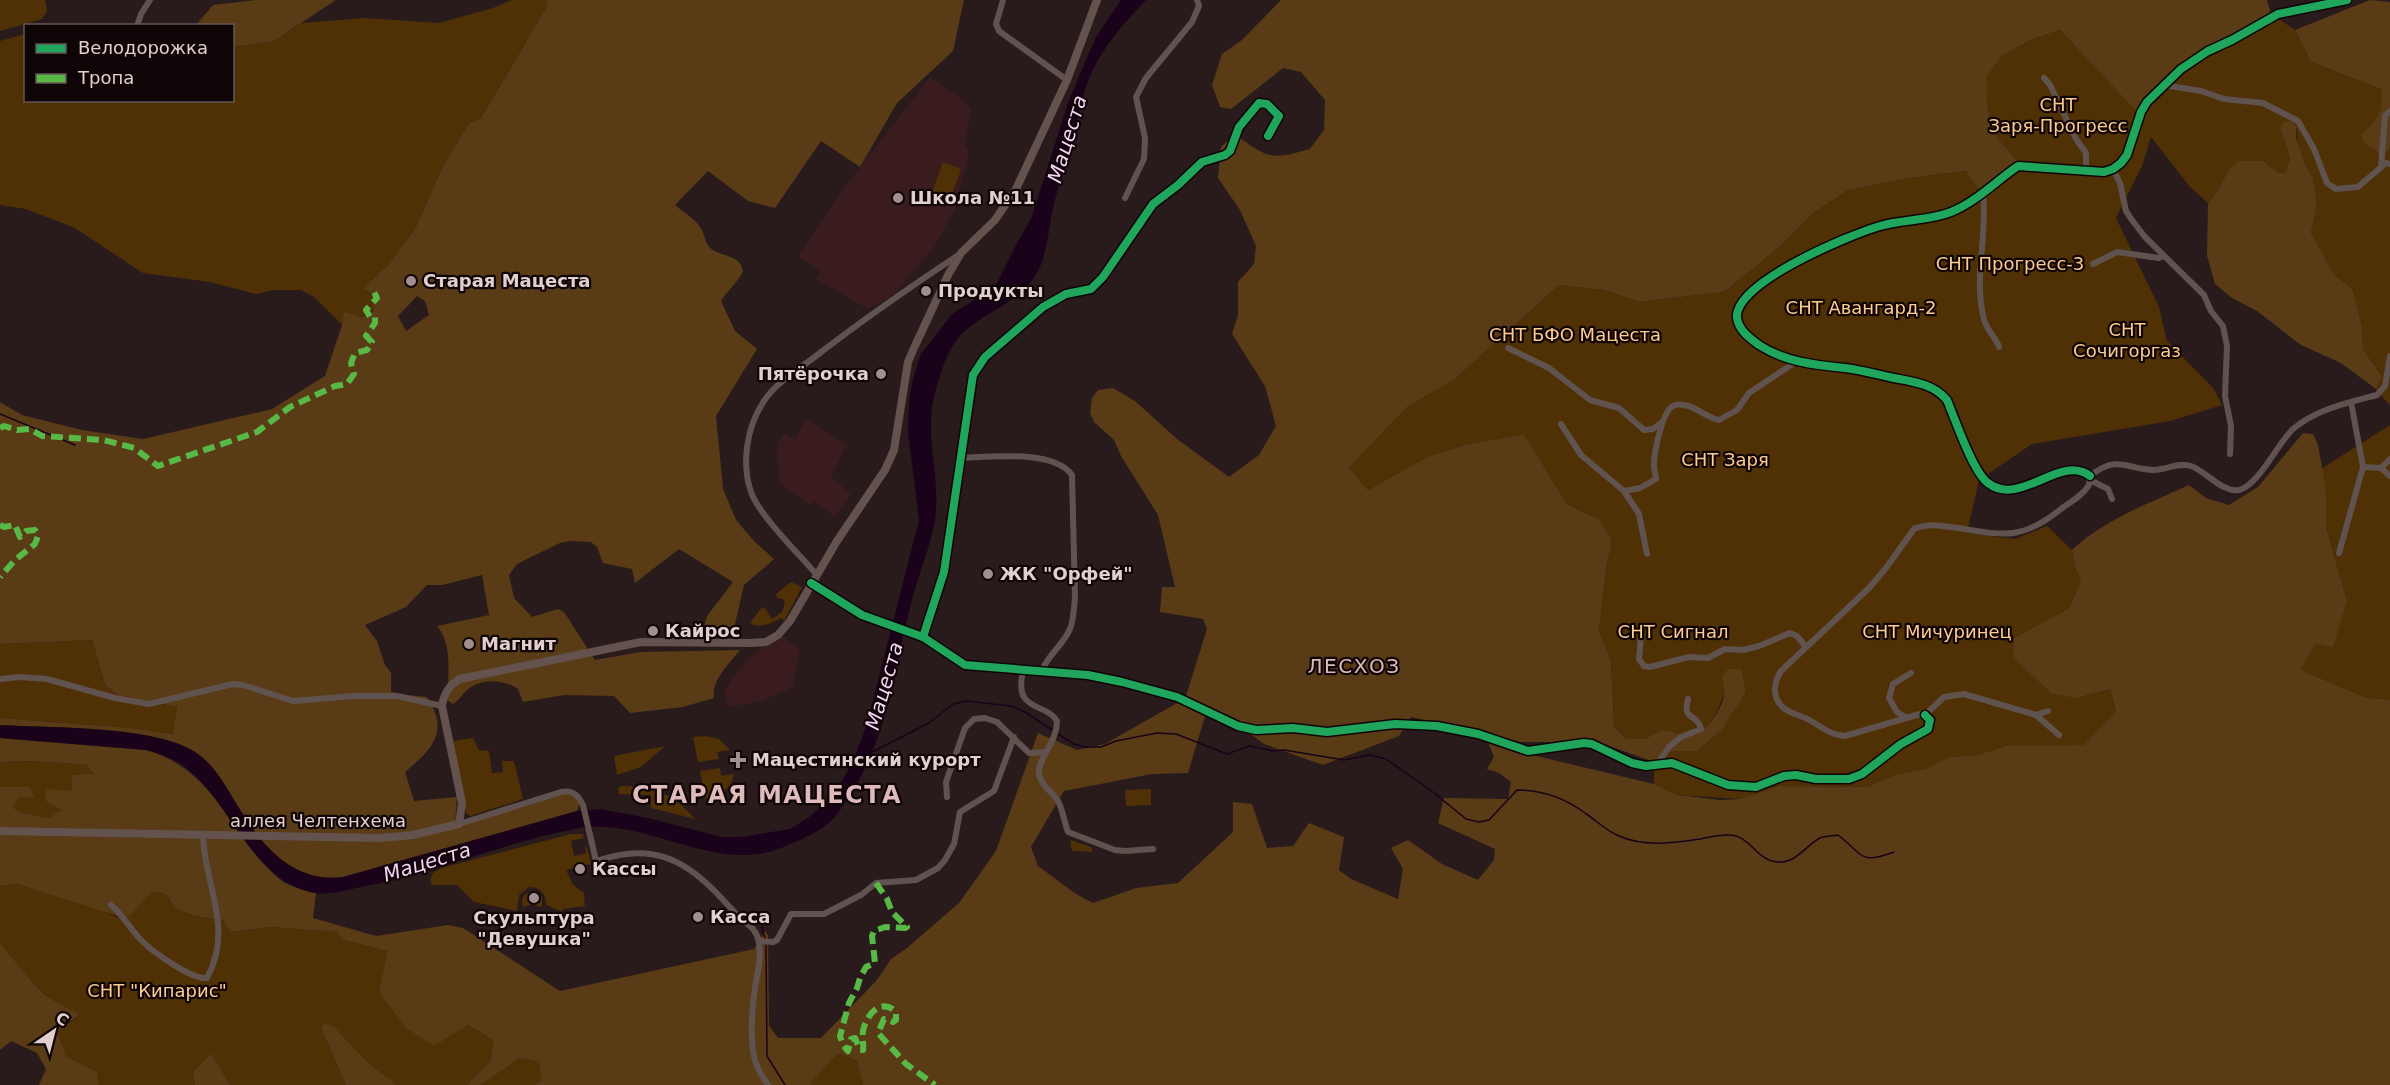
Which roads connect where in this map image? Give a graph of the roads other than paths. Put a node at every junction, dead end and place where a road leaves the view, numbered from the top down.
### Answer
1 (150, 0) edge
2 (1004, 0) edge
3 (1097, 0) edge
4 (1197, 0) edge
5 (2347, 0) edge
6 (138, 24) edge
7 (2044, 78) dead end
8 (1067, 80) junction
9 (2164, 85) junction
10 (2390, 111) edge
11 (1268, 136) dead end
12 (2390, 164) edge
13 (2381, 167) junction
14 (2113, 169) junction
15 (2086, 171) junction
16 (1983, 194) junction
17 (1125, 198) dead end
18 (961, 253) junction
19 (2164, 256) junction
20 (2093, 264) dead end
21 (1508, 348) dead end
22 (1999, 348) dead end
23 (2390, 356) edge
24 (1794, 361) junction
25 (2351, 402) junction
26 (1662, 422) junction
27 (1561, 423) dead end
28 (2230, 454) dead end
29 (960, 458) junction
30 (2390, 459) edge
31 (2363, 467) junction
32 (2381, 468) junction
33 (2390, 476) edge
34 (2090, 478) junction
35 (1624, 491) junction
36 (2112, 499) dead end
37 (2339, 553) dead end
38 (1647, 554) dead end
39 (816, 574) junction
40 (811, 583) junction
41 (1641, 636) dead end
42 (922, 637) junction
43 (1806, 647) junction
44 (1023, 671) junction
45 (1041, 672) junction
46 (1911, 673) dead end
47 (0, 679) edge
48 (1688, 699) dead end
49 (442, 706) junction
50 (2048, 711) dead end
51 (1925, 715) junction
52 (2036, 715) junction
53 (1907, 718) junction
54 (2059, 735) dead end
55 (1014, 737) junction
56 (1046, 752) junction
57 (1658, 764) junction
58 (946, 797) dead end
59 (459, 824) junction
60 (0, 831) edge
61 (203, 836) junction
62 (1153, 849) dead end
63 (111, 905) dead end
64 (759, 941) junction
65 (768, 1085) edge

1 - 6 street
2 - 8 street
3 - 8 main road
4 - 17 street
5 - 9 street
7 - 15 street
8 - 18 main road
9 - 13 street
9 - 14 street
10 - 13 street
11 - 29 street
12 - 13 street
14 - 15 street
14 - 19 street
15 - 16 street
16 - 22 street
16 - 24 street
18 - 39 main road
18 - 39 street
19 - 20 street
19 - 28 street
21 - 26 street
23 - 25 street
24 - 26 street
24 - 34 street
25 - 31 street
25 - 34 street
26 - 35 street
27 - 35 street
29 - 42 street
29 - 45 street
30 - 32 street
31 - 32 street
31 - 37 street
32 - 33 street
34 - 36 street
34 - 43 street
35 - 38 street
39 - 40 main road
40 - 42 street
40 - 49 main road
41 - 43 street
42 - 44 street
43 - 53 street
44 - 45 street
44 - 56 street
45 - 57 street
46 - 53 street
47 - 49 street
48 - 57 street
49 - 59 main road
50 - 52 street
51 - 52 street
51 - 53 street
51 - 57 street
52 - 54 street
55 - 56 street
55 - 58 street
55 - 64 street
56 - 62 street
59 - 61 main road, аллея Челтенхема
59 - 64 street, аллея Челтенхема
60 - 61 main road, аллея Челтенхема
61 - 63 street, аллея Челтенхема
64 - 65 street

